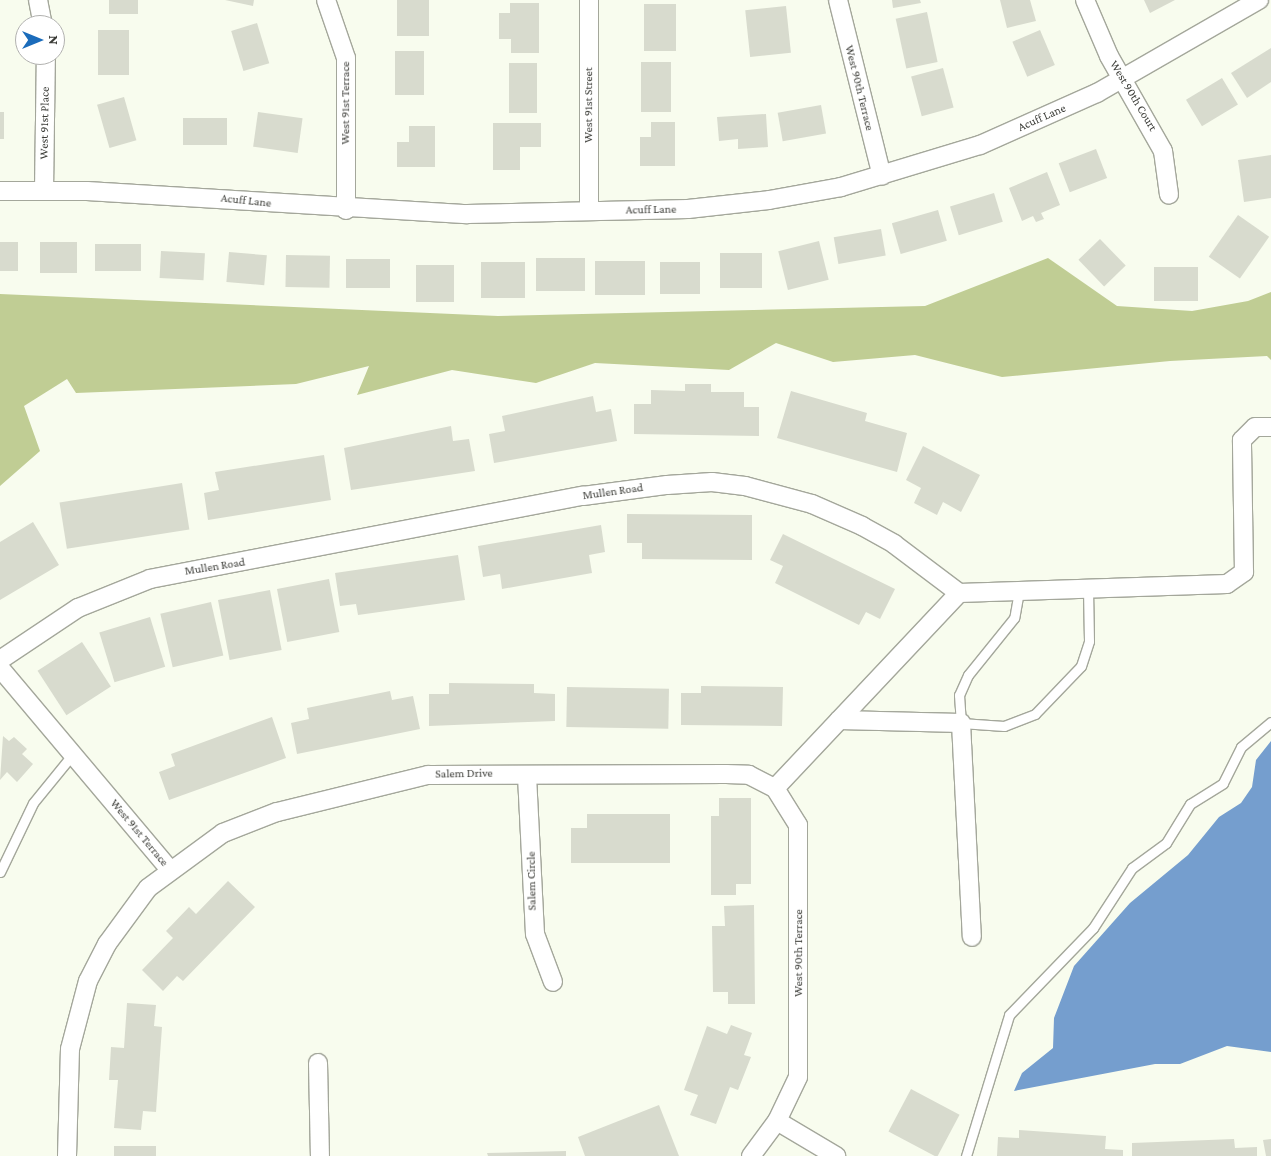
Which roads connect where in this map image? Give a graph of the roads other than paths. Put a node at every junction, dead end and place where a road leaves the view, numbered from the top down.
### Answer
1 (38, 0) edge
2 (326, 0) edge
3 (589, 0) edge
4 (838, 0) edge
5 (1085, 0) edge
6 (1259, 0) edge
7 (42, 15) edge
8 (46, 65) edge
9 (1123, 78) junction
10 (882, 176) junction
11 (0, 191) edge
12 (44, 191) junction
13 (1169, 195) dead end
14 (346, 210) junction
15 (589, 210) junction
16 (1271, 427) edge
17 (1088, 589) junction
18 (1018, 591) junction
19 (959, 593) junction
20 (0, 660) edge
21 (0, 668) edge
22 (839, 720) junction
23 (1271, 722) edge
24 (960, 723) junction
25 (73, 754) junction
26 (527, 776) junction
27 (775, 788) junction
28 (170, 870) junction
29 (0, 872) edge
30 (972, 937) dead end
31 (553, 982) dead end
32 (318, 1063) dead end
33 (777, 1121) junction
34 (67, 1156) edge
35 (320, 1156) edge
36 (751, 1156) edge
37 (836, 1156) edge
38 (966, 1156) edge

1 - 7 street
2 - 14 street, West 91st Terrace
3 - 15 street, West 91st Street
4 - 10 street, West 90th Terrace
5 - 9 street, West 90th Court
6 - 9 street, Acuff Lane
8 - 12 street, West 91st Place
9 - 10 street, Acuff Lane
9 - 13 street, West 90th Court
10 - 15 street, Acuff Lane
11 - 12 street, Acuff Lane
12 - 14 street, Acuff Lane
14 - 15 street, Acuff Lane
16 - 17 street
17 - 18 street
17 - 24 lane
18 - 19 street
18 - 24 lane
19 - 20 street, Mullen Road
19 - 22 street
21 - 25 street, West 91st Terrace
22 - 24 street
22 - 27 street
23 - 38 lane
24 - 30 street
25 - 28 street, West 91st Terrace
25 - 29 lane
26 - 27 street, Salem Drive
26 - 28 street, Salem Drive
26 - 31 street, Salem Circle
27 - 33 street, West 90th Terrace
28 - 34 street, West 91st Terrace
32 - 35 street
33 - 36 street, West 90th Terrace
33 - 37 street

